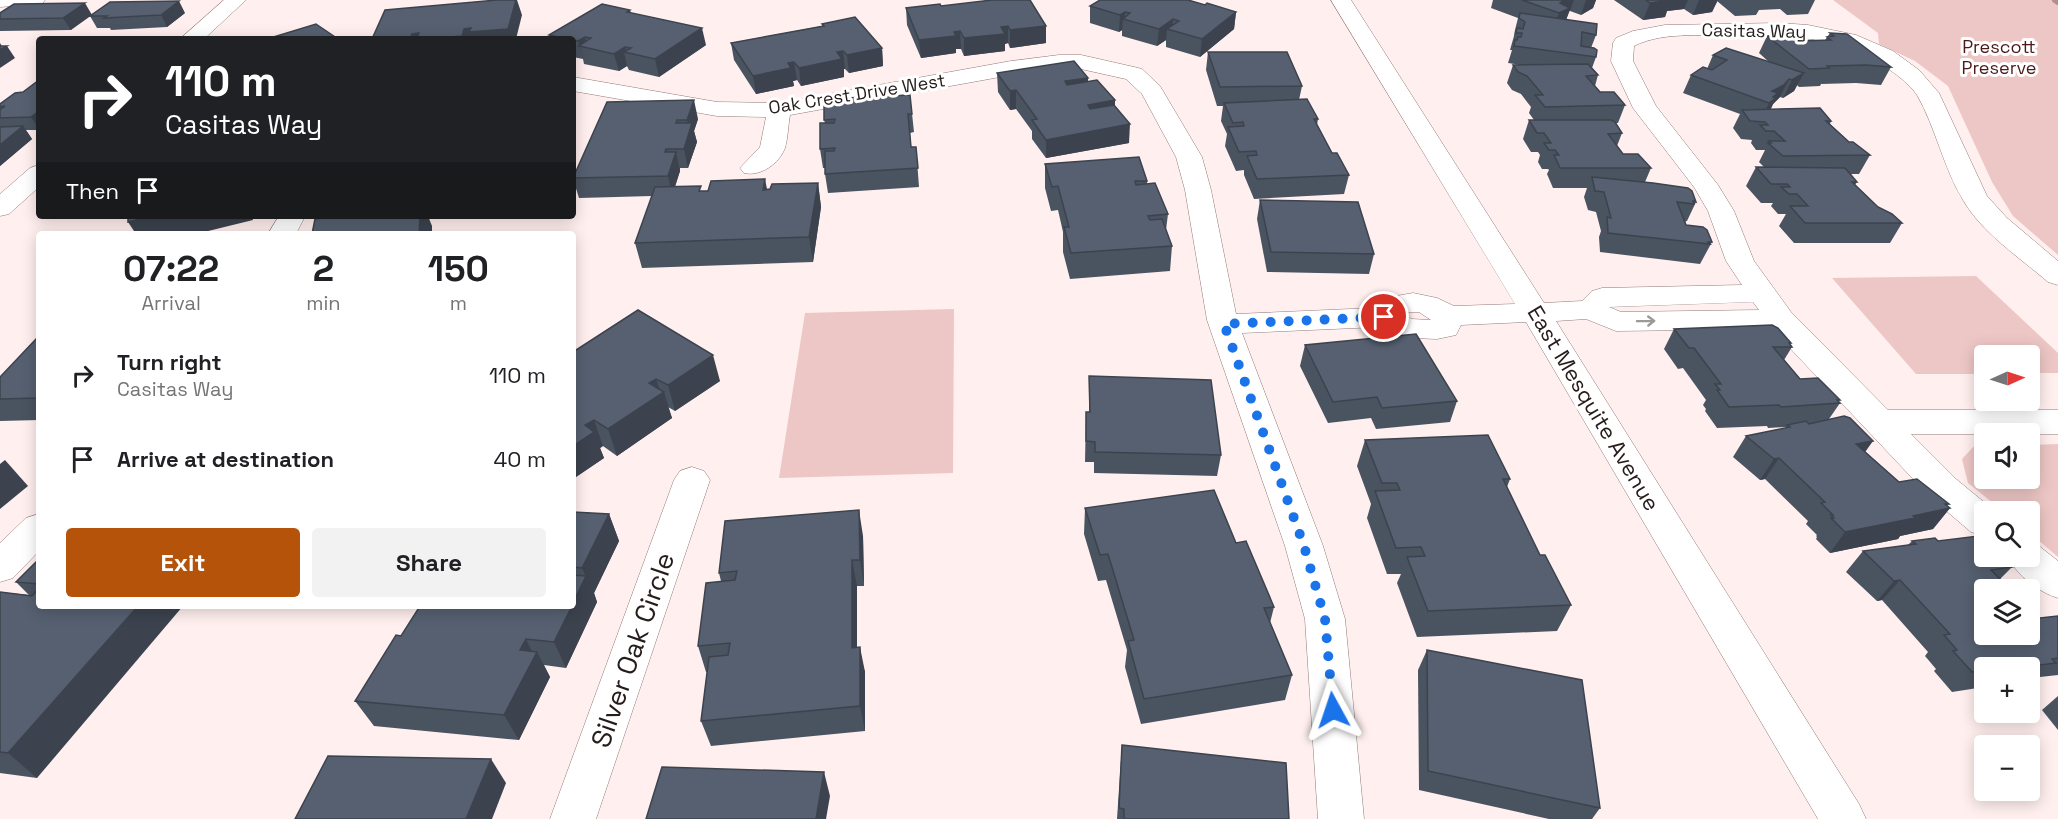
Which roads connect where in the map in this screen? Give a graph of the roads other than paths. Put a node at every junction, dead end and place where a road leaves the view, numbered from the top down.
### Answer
1 (35, 0) edge
2 (236, 0) edge
3 (1341, 0) edge
4 (0, 1) edge
5 (194, 36) edge
6 (576, 85) edge
7 (778, 110) junction
8 (753, 168) dead end
9 (36, 176) edge
10 (0, 208) edge
11 (2058, 276) edge
12 (1761, 293) junction
13 (1591, 310) junction
14 (1536, 313) junction
15 (1780, 319) junction
16 (1224, 324) junction
17 (1879, 422) junction
18 (2058, 422) edge
19 (692, 480) dead end
20 (1974, 514) edge
21 (36, 531) edge
22 (0, 567) edge
23 (2039, 567) edge
24 (2058, 583) edge
25 (573, 819) edge
26 (1341, 819) edge
27 (1843, 819) edge

1 - 4 street
2 - 5 street
3 - 14 street, East Mesquite Avenue
6 - 7 street, Oak Crest Drive West
7 - 8 street
7 - 16 street, Oak Crest Drive West
9 - 10 street
11 - 12 street, Casitas Way
12 - 13 street
12 - 15 street, Casitas Way
13 - 14 street
13 -> 15 street
14 - 16 street
14 - 27 street, East Mesquite Avenue
15 - 17 street, Casitas Way
16 - 26 street, Oak Crest Drive West
17 - 18 street
17 - 20 street, Casitas Way
19 - 25 street, Silver Oak Circle
21 - 22 street
23 - 24 street

